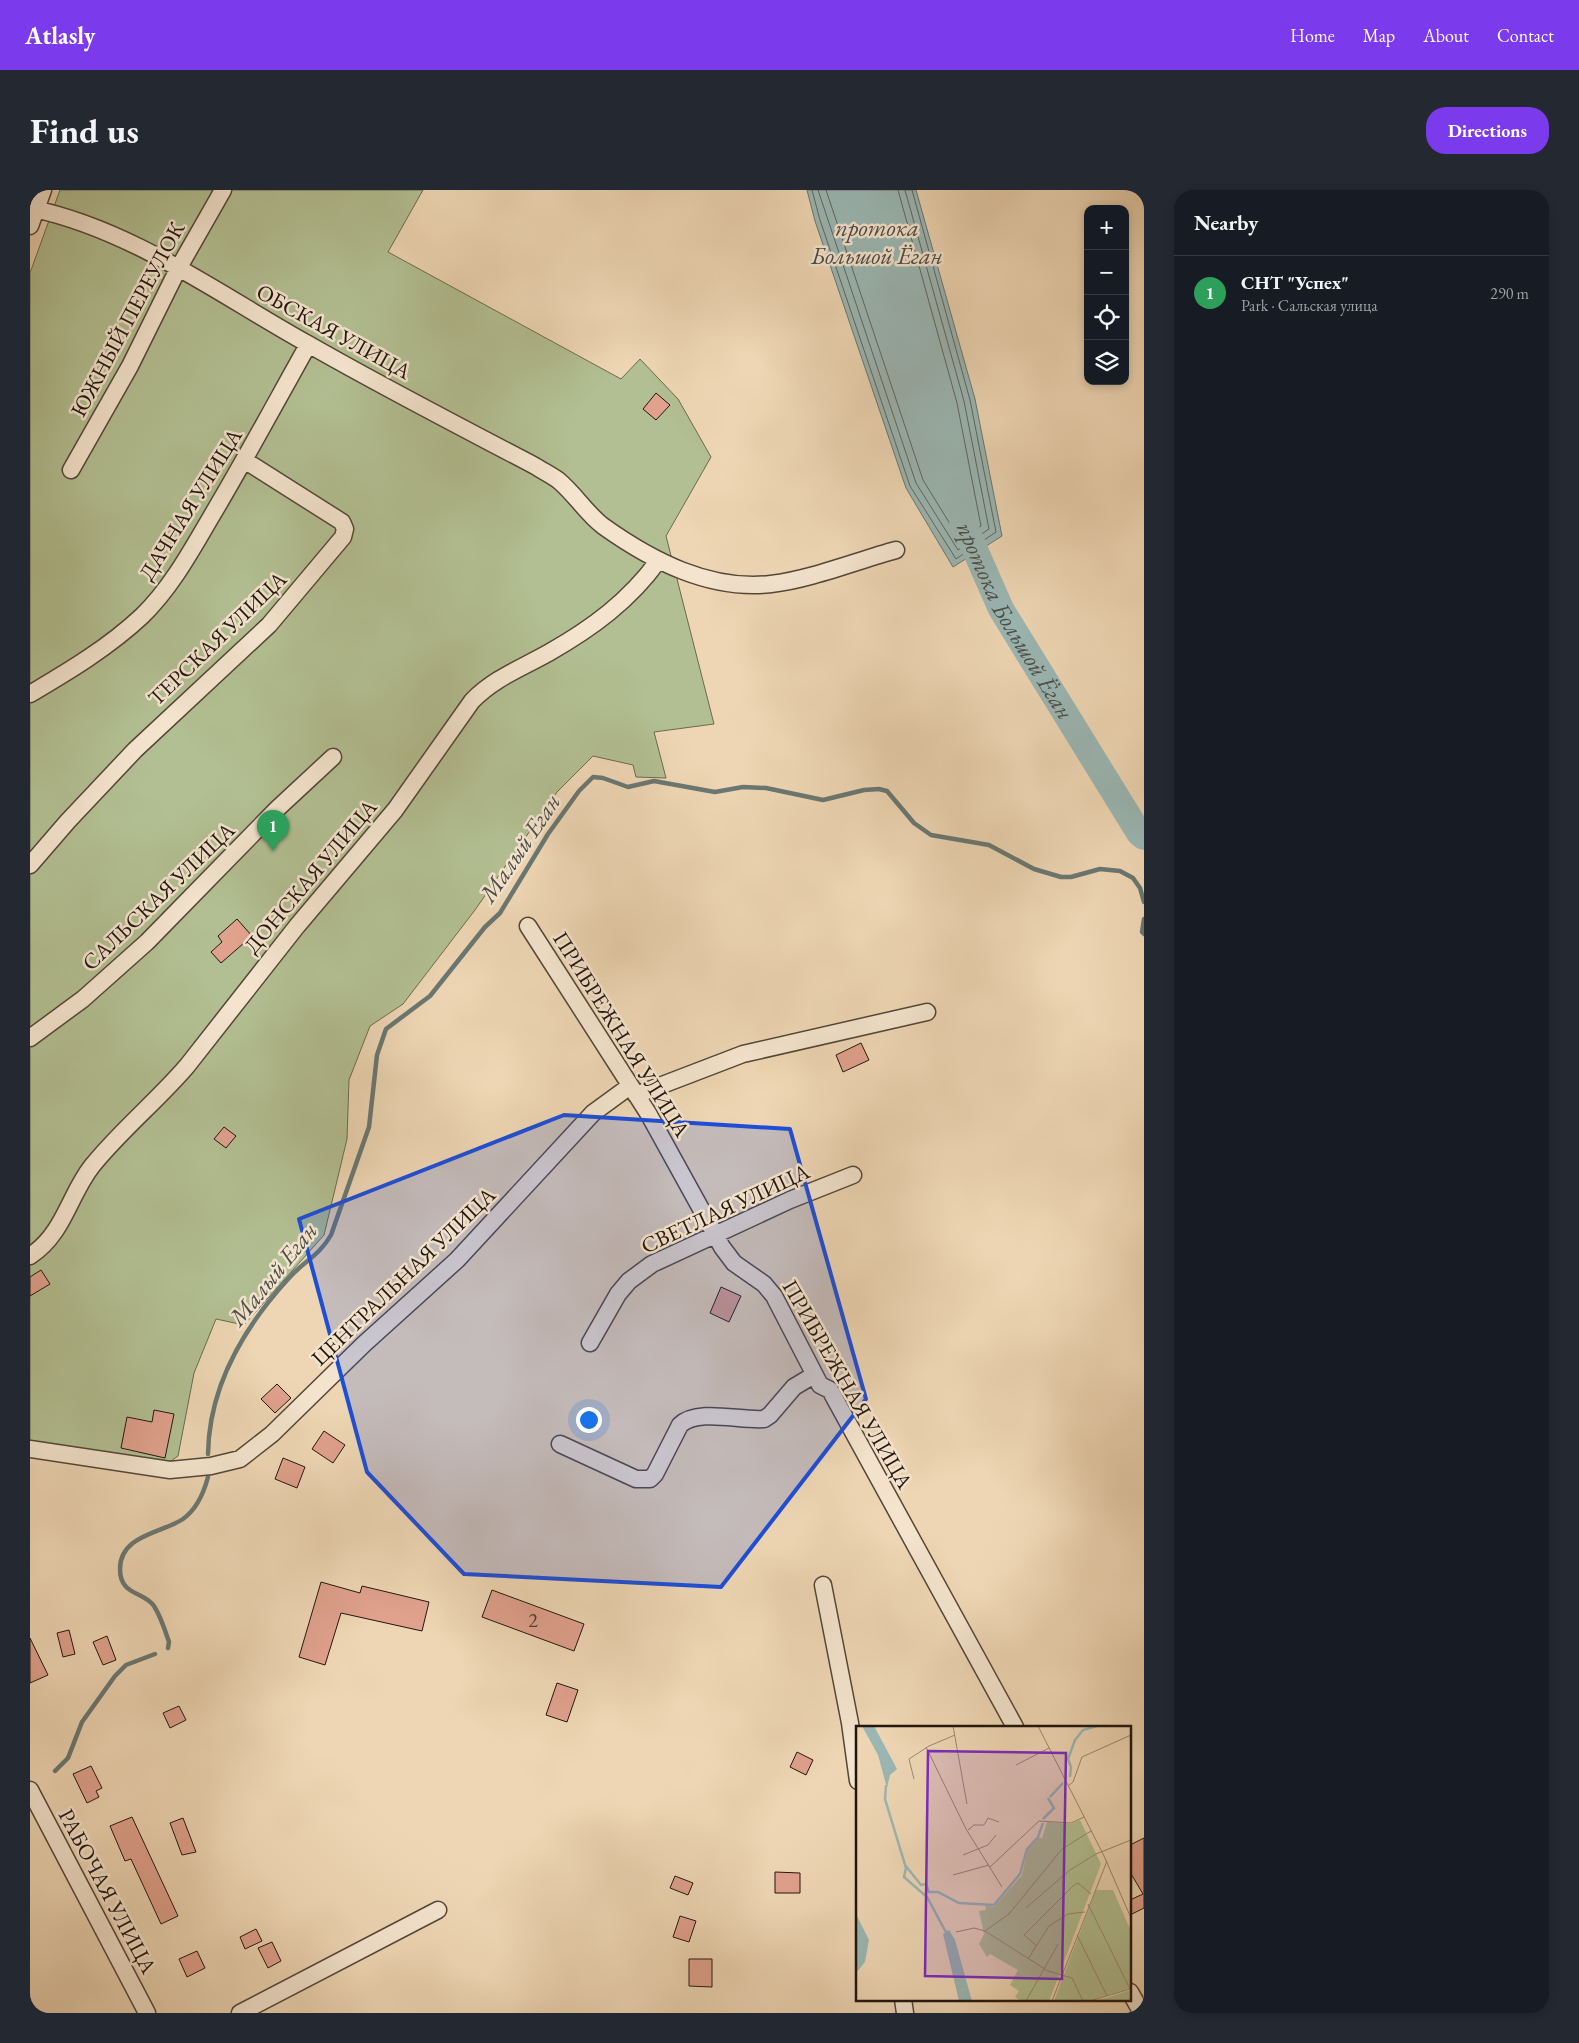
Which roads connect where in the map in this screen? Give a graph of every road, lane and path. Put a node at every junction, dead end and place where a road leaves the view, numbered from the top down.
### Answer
1 (43, 190) edge
2 (223, 190) edge
3 (33, 208) edge
4 (30, 226) edge
5 (178, 269) junction
6 (308, 344) junction
7 (244, 460) junction
8 (71, 470) dead end
9 (896, 550) dead end
10 (658, 561) junction
11 (30, 694) edge
12 (332, 757) dead end
13 (30, 865) edge
14 (528, 926) dead end
15 (927, 1012) dead end
16 (30, 1038) edge
17 (633, 1090) junction
18 (853, 1174) dead end
19 (716, 1235) junction
20 (30, 1256) edge
21 (590, 1343) dead end
22 (814, 1375) junction
23 (560, 1444) dead end
24 (30, 1449) edge
25 (823, 1585) dead end
26 (1014, 1726) edge
27 (856, 1766) edge
28 (30, 1790) edge
29 (438, 1910) dead end
30 (1132, 1996) edge
31 (903, 2000) edge
32 (147, 2013) edge
33 (240, 2013) edge
34 (905, 2013) edge
35 (1142, 2013) edge

1 - 3 street
2 - 5 street, ЮЖНЫЙ ПЕРЕУЛОК
3 - 4 street
3 - 5 street, ОБСКАЯ УЛИЦА
5 - 6 street, ОБСКАЯ УЛИЦА
5 - 8 street, ЮЖНЫЙ ПЕРЕУЛОК
6 - 7 street, ДАЧНАЯ УЛИЦА
6 - 10 street, ОБСКАЯ УЛИЦА
7 - 11 street, ДАЧНАЯ УЛИЦА
7 - 13 street, ТЕРСКАЯ УЛИЦА
9 - 10 street, ОБСКАЯ УЛИЦА
10 - 20 street, ДОНСКАЯ УЛИЦА
12 - 16 street, САЛЬСКАЯ УЛИЦА
14 - 17 street, ПРИБРЕЖНАЯ УЛИЦА
15 - 17 street, ЦЕНТРАЛЬНАЯ УЛИЦА
17 - 19 street, ПРИБРЕЖНАЯ УЛИЦА
17 - 24 street, ЦЕНТРАЛЬНАЯ УЛИЦА
18 - 19 street, СВЕТЛАЯ УЛИЦА
19 - 21 street, СВЕТЛАЯ УЛИЦА
19 - 22 street, ПРИБРЕЖНАЯ УЛИЦА
22 - 23 street
22 - 26 street, ПРИБРЕЖНАЯ УЛИЦА
25 - 27 street
28 - 32 street, РАБОЧАЯ УЛИЦА
29 - 33 street
30 - 35 street
31 - 34 street

